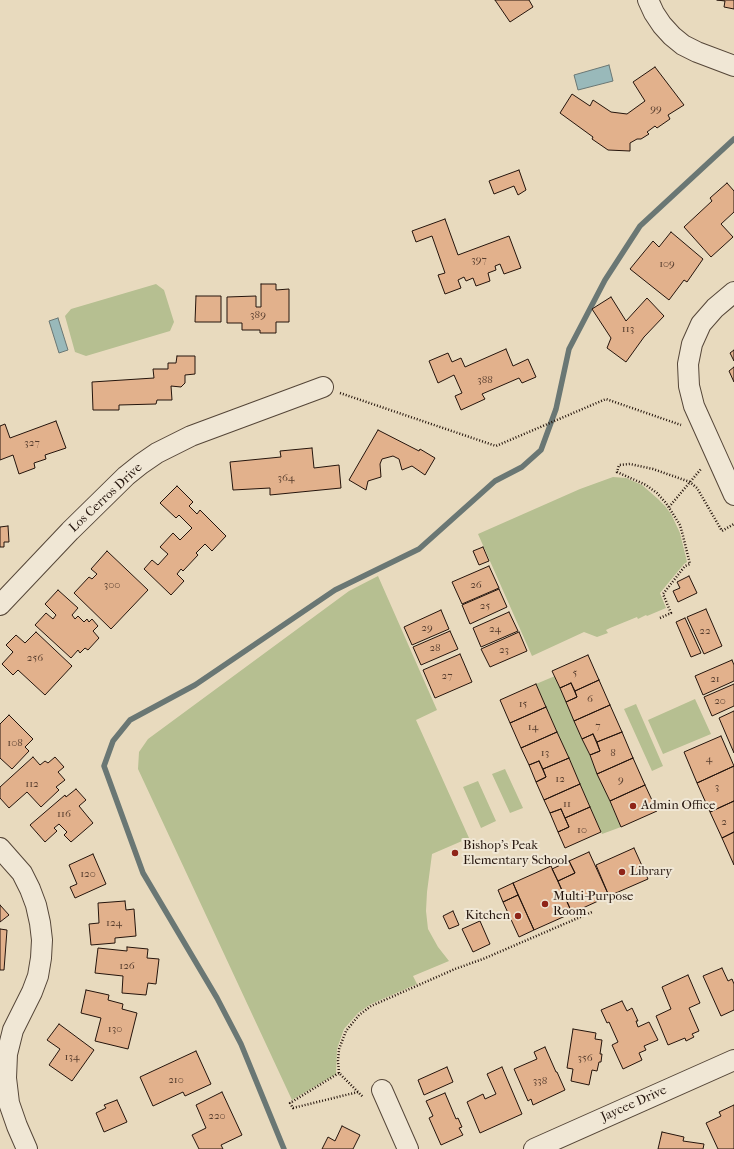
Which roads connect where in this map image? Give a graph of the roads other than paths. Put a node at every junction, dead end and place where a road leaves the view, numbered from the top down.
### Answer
1 (648, 0) edge
2 (734, 66) edge
3 (734, 292) edge
4 (323, 387) road end
5 (734, 495) edge
6 (0, 605) edge
7 (0, 848) edge
8 (734, 1060) edge
9 (3, 1065) edge
10 (383, 1093) road end
11 (27, 1149) edge
12 (408, 1149) edge
13 (534, 1149) edge

1 - 2 street
3 - 5 street
4 - 6 street, Los Cerros Drive
7 - 9 street
8 - 13 street, Jaycee Drive
9 - 11 street
10 - 12 street

